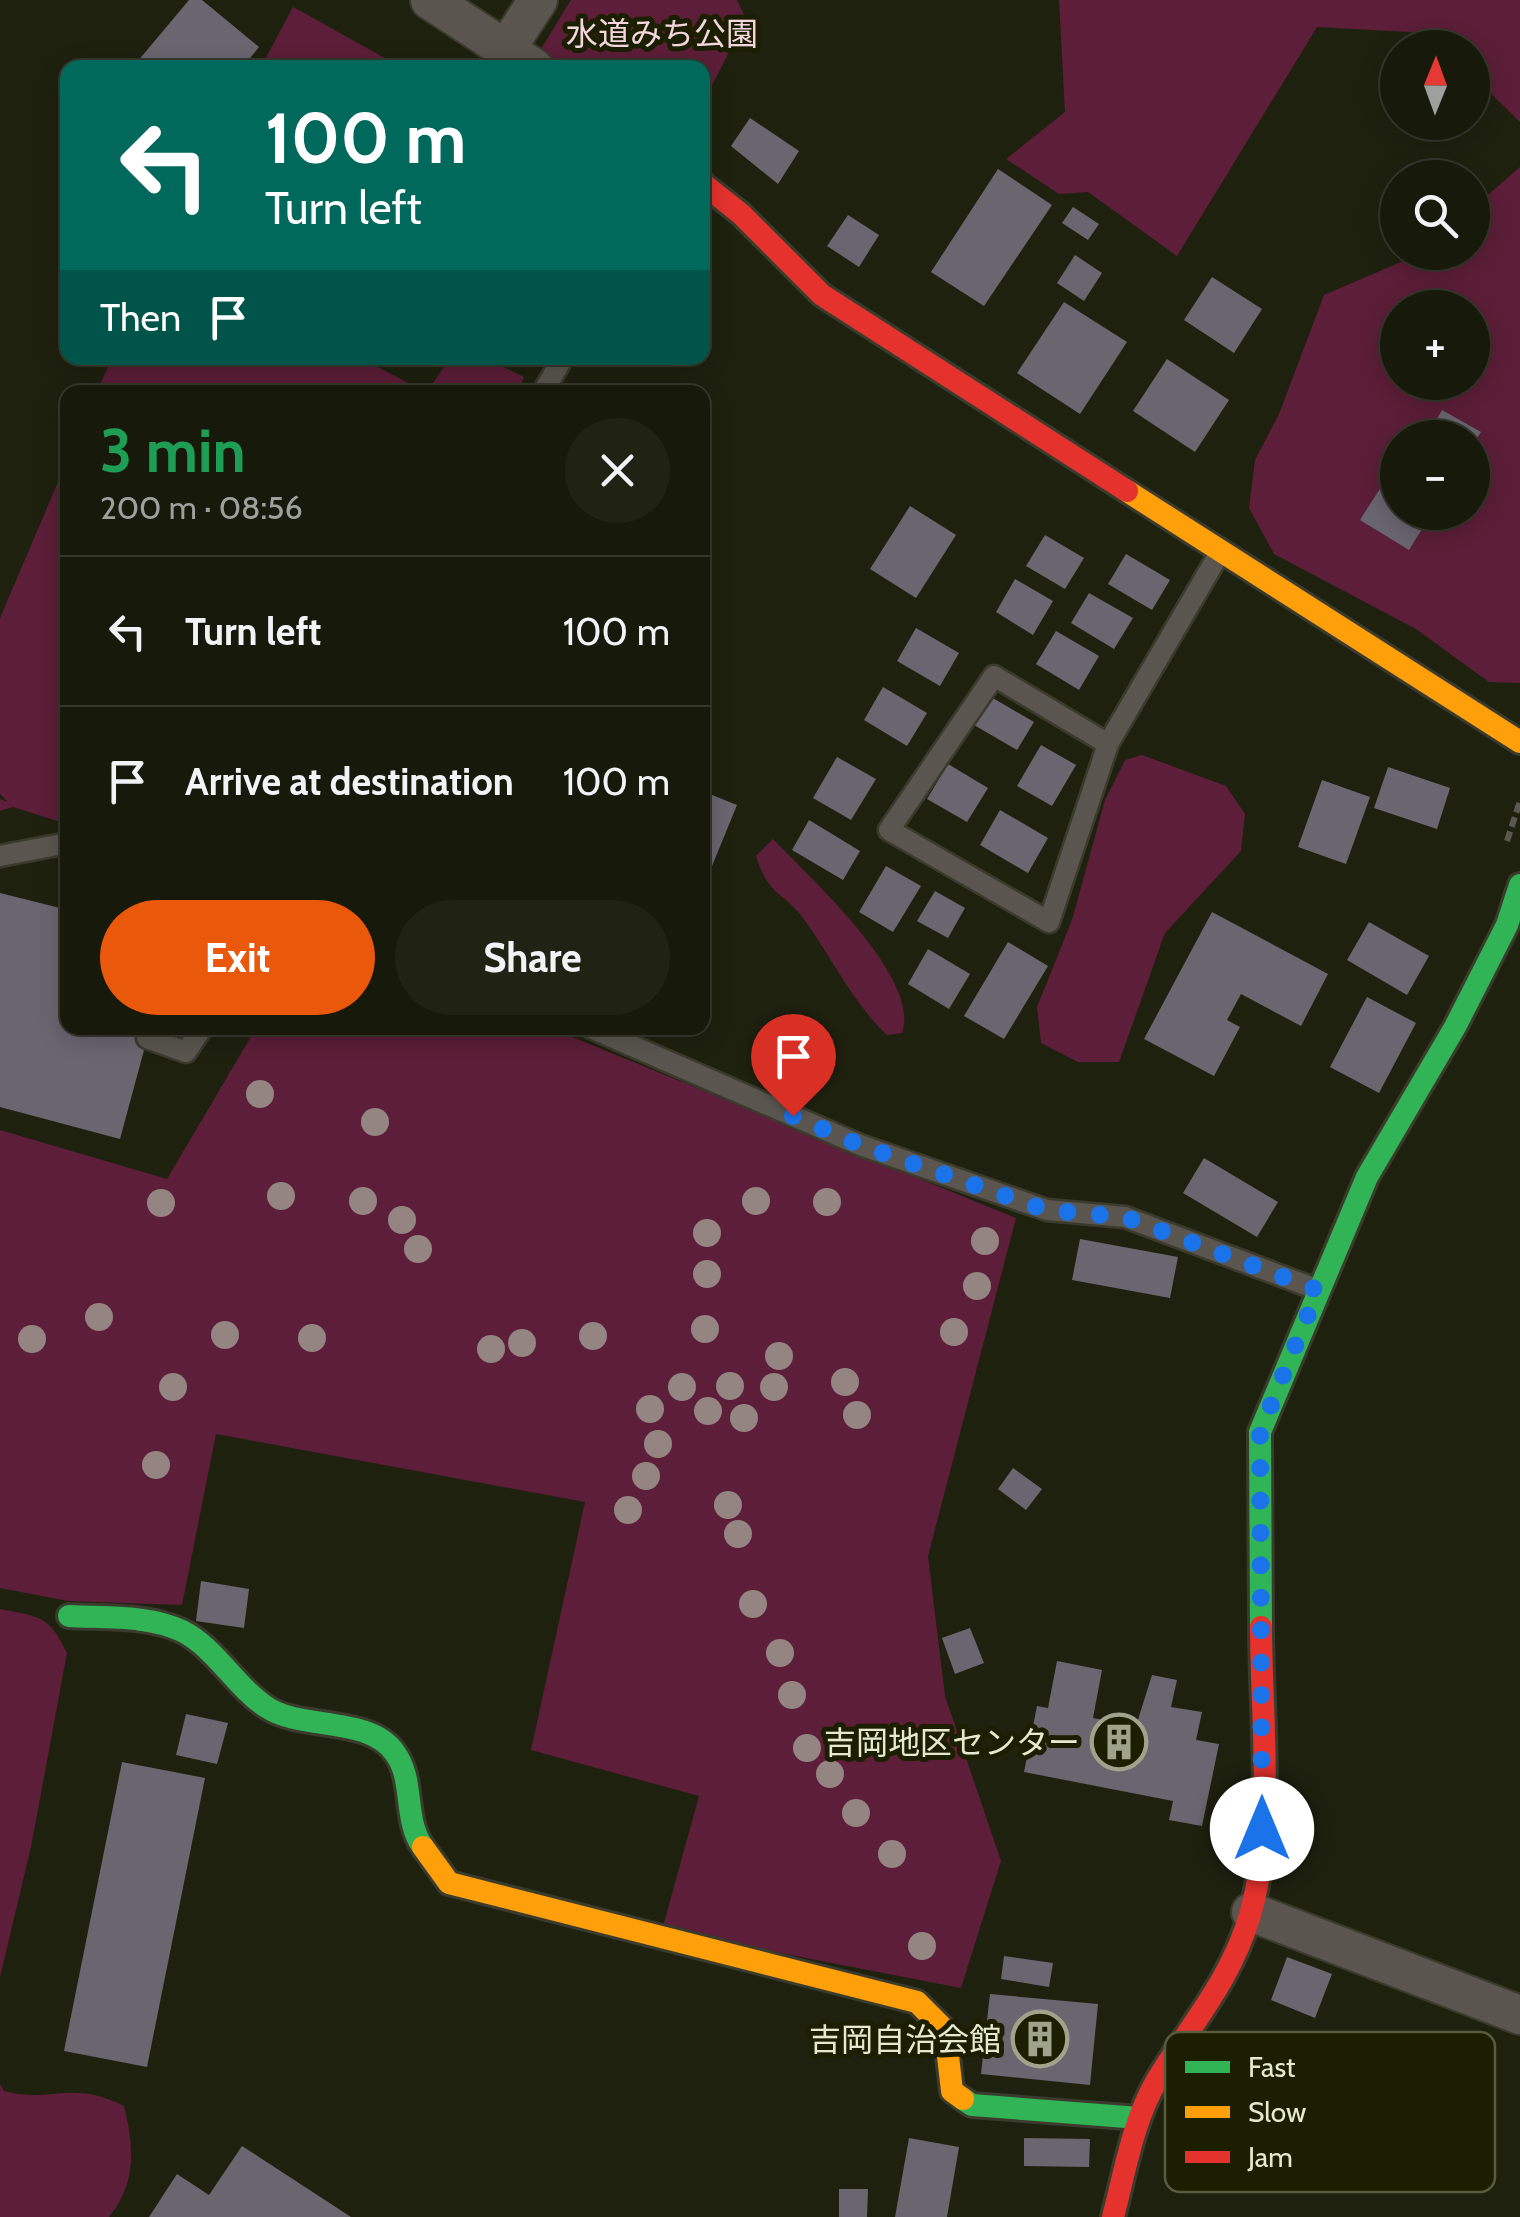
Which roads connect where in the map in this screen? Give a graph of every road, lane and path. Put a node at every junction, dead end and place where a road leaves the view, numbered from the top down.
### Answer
1 (430, 0) edge
2 (538, 0) edge
3 (520, 58) edge
4 (710, 190) edge
5 (1220, 553) junction
6 (1520, 742) edge
7 (1108, 744) junction
8 (60, 845) edge
9 (0, 856) edge
10 (1520, 885) edge
11 (197, 1035) edge
12 (608, 1035) edge
13 (147, 1038) dead end
14 (1318, 1290) junction
15 (69, 1616) dead end
16 (1251, 1912) junction
17 (1520, 2015) edge
18 (1193, 2032) edge
19 (1165, 2069) edge
20 (1139, 2118) junction
21 (1113, 2217) edge

1 - 3 street
2 - 3 street
4 - 5 street
5 - 6 street
5 - 7 lane
7 - 7 lane
8 - 9 lane
10 - 14 street
11 - 13 lane
12 - 14 lane
14 - 16 street
15 - 20 street
16 - 17 street
16 - 18 street
19 - 20 street
20 - 21 street

